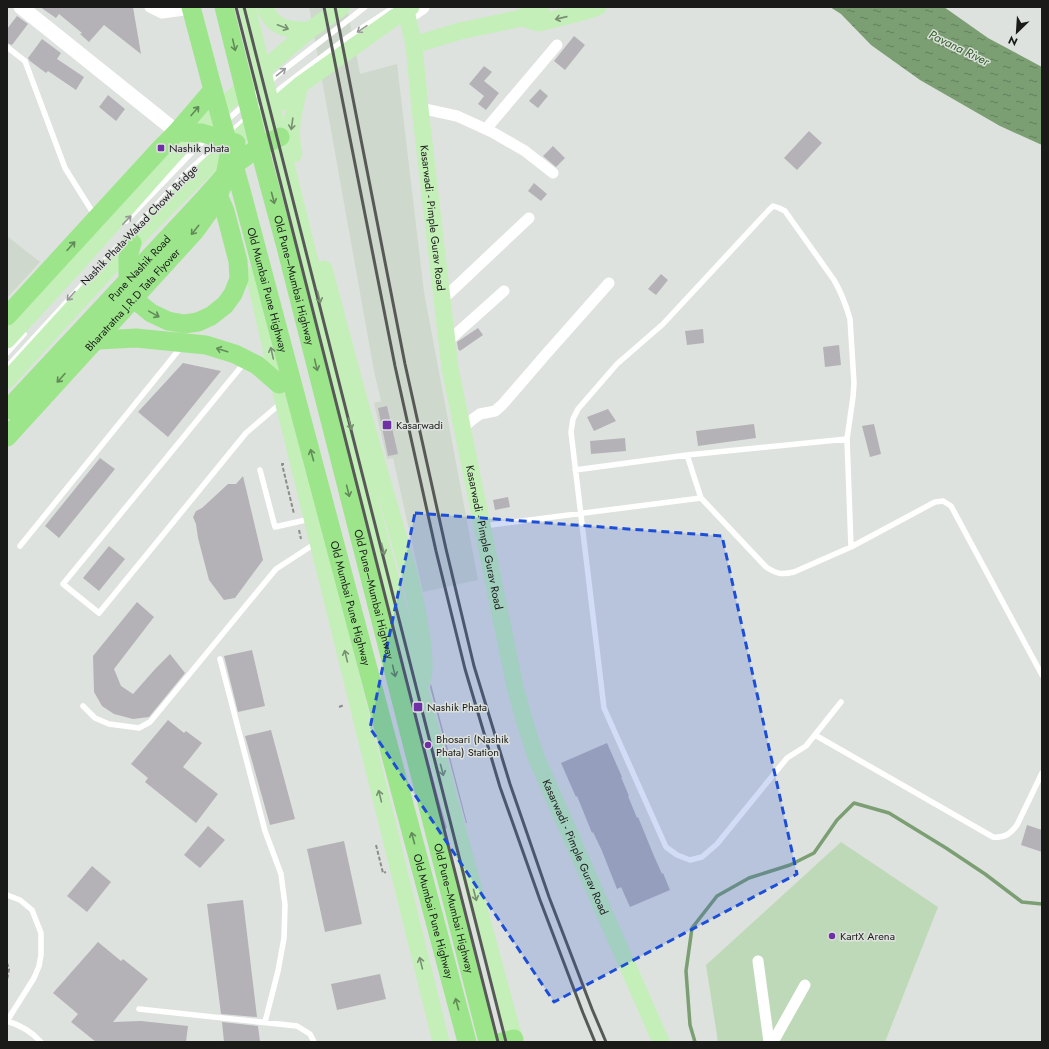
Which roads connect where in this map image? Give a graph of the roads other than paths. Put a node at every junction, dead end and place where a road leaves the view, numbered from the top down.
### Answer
1 (21, 7) edge
2 (150, 7) edge
3 (224, 7) edge
4 (247, 7) edge
5 (265, 7) edge
6 (342, 7) edge
7 (365, 7) edge
8 (422, 7) edge
9 (541, 7) edge
10 (598, 7) edge
11 (195, 8) edge
12 (404, 10) edge
13 (522, 18) junction
14 (310, 30) junction
15 (414, 45) junction
16 (557, 46) dead end
17 (7, 47) edge
18 (300, 85) junction
19 (213, 90) junction
20 (420, 108) junction
21 (486, 129) junction
22 (177, 132) junction
23 (220, 133) junction
24 (280, 137) junction
25 (255, 150) junction
26 (234, 165) junction
27 (553, 173) dead end
28 (214, 187) junction
29 (241, 191) junction
30 (225, 211) junction
31 (96, 218) junction
32 (529, 218) dead end
33 (120, 227) dead end
34 (132, 243) junction
35 (610, 283) dead end
36 (504, 291) dead end
37 (442, 300) junction
38 (7, 316) edge
39 (28, 330) dead end
40 (7, 340) edge
41 (447, 342) junction
42 (184, 343) junction
43 (7, 353) edge
44 (246, 360) junction
45 (48, 365) junction
46 (7, 366) edge
47 (7, 380) edge
48 (281, 393) junction
49 (7, 410) edge
50 (462, 429) junction
51 (7, 437) edge
52 (847, 439) junction
53 (687, 455) junction
54 (260, 470) dead end
55 (576, 470) junction
56 (701, 498) junction
57 (581, 514) junction
58 (301, 520) junction
59 (482, 526) junction
60 (309, 541) junction
61 (20, 546) dead end
62 (851, 547) junction
63 (220, 659) dead end
64 (1042, 675) edge
65 (420, 691) junction
66 (841, 702) dead end
67 (83, 706) dead end
68 (815, 735) junction
69 (1042, 773) edge
70 (7, 895) edge
71 (758, 961) dead end
72 (805, 985) dead end
73 (139, 1009) dead end
74 (7, 1021) edge
75 (265, 1022) junction
76 (510, 1041) edge
77 (41, 1042) edge
78 (314, 1042) edge
79 (440, 1042) edge
80 (467, 1042) edge
81 (488, 1042) edge
82 (661, 1042) edge
83 (769, 1042) edge
84 (773, 1042) edge

1 - 22 street
2 - 11 street
3 -> 25 highway, Old Pune–Mumbai Highway
4 - 24 main road
5 -> 14 main road
6 - 14 main road
23 -> 7 lane, Nashik Phata-Wakad Chowk Bridge
8 - 12 street
9 - 13 main road
10 -> 13 main road
11 - 19 highway, Old Mumbai Pune Highway
11 -> 51 highway, Bharatratna J.R.D Tata Flyover
12 - 15 main road, Kasarwadi - Pimple Gurav Road
12 - 18 main road
12 -> 46 lane, Nashik Phata-Wakad Chowk Bridge
13 - 15 main road
14 - 40 main road
15 - 20 main road, Kasarwadi - Pimple Gurav Road
16 - 21 street
17 - 31 lane
18 - 34 main road
18 -> 65 main road
22 -> 19 highway
19 - 23 highway, Old Mumbai Pune Highway
20 - 21 street
20 - 37 main road, Kasarwadi - Pimple Gurav Road
21 - 27 street
22 - 23 highway
22 - 31 highway
23 - 25 highway
23 - 26 highway, Old Mumbai Pune Highway
33 -> 23 lane, Nashik Phata-Wakad Chowk Bridge
24 - 25 highway, Pune Nashik Road
24 -> 65 main road
25 - 26 highway, Pune Nashik Road
25 -> 81 highway, Old Pune–Mumbai Highway
26 - 28 highway, Pune Nashik Road
26 - 29 highway, Old Mumbai Pune Highway
28 - 30 highway
28 - 45 highway, Pune Nashik Road
29 - 30 highway
48 -> 29 main road
80 -> 29 highway, Old Mumbai Pune Highway
34 -> 30 highway
38 -> 31 highway
32 - 37 street
34 - 47 main road
35 - 50 street
36 - 41 street
37 - 41 main road, Kasarwadi - Pimple Gurav Road
39 - 43 lane
41 - 50 main road, Kasarwadi - Pimple Gurav Road
44 -> 42 highway
42 - 45 highway
42 - 61 lane
44 - 48 highway
44 - 48 lane
45 - 49 highway, Pune Nashik Road
48 - 58 main road
50 - 59 main road, Kasarwadi - Pimple Gurav Road
52 - 53 lane
52 - 55 lane
52 - 62 lane
53 - 55 lane
53 - 56 lane
54 - 58 lane
55 - 57 lane
56 - 57 lane
56 - 62 lane
57 - 59 lane
57 - 68 lane
58 - 60 main road
59 - 82 main road, Kasarwadi - Pimple Gurav Road
60 - 67 lane
79 -> 60 main road
62 - 64 lane
63 - 75 lane
65 -> 76 main road
66 - 68 lane
68 - 69 lane
70 - 74 lane
71 - 83 street
72 - 84 street
73 - 75 lane
74 - 77 lane
75 - 78 lane

